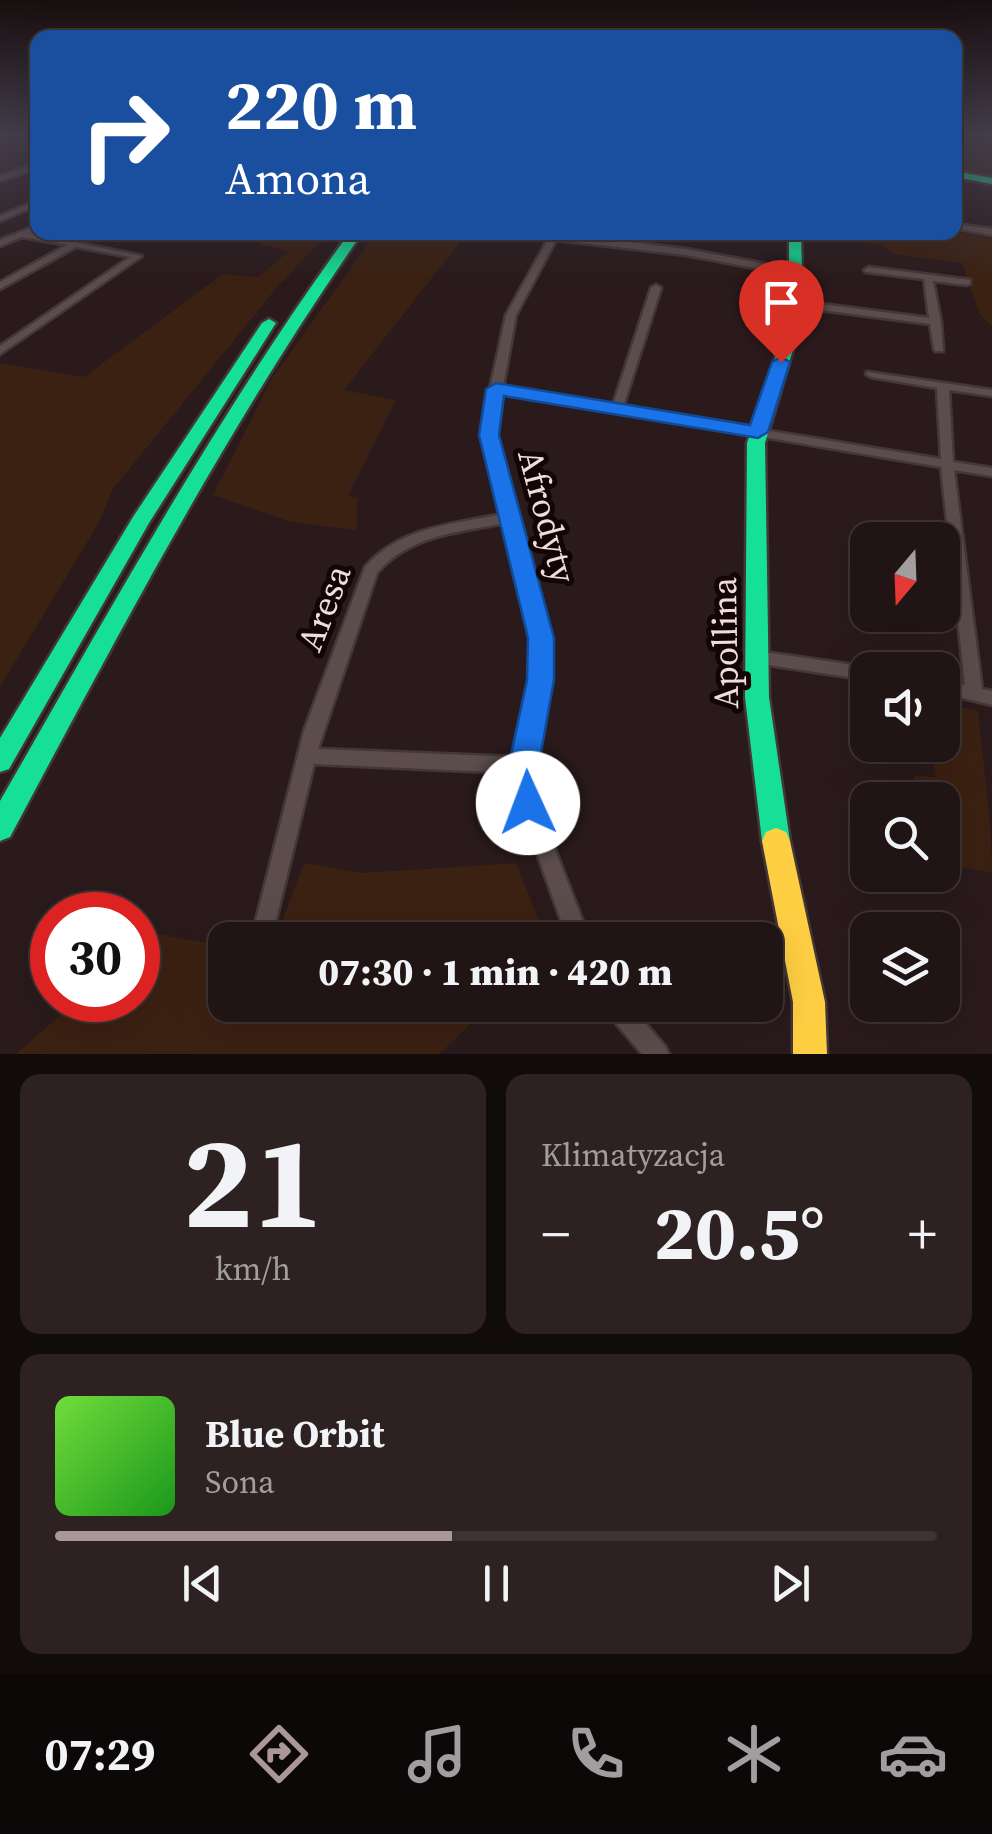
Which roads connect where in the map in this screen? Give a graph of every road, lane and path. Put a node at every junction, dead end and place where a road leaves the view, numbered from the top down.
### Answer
1 (30, 206) edge
2 (0, 219) edge
3 (962, 227) edge
4 (30, 230) edge
5 (992, 232) edge
6 (21, 234) junction
7 (30, 236) edge
8 (53, 240) edge
9 (334, 240) edge
10 (351, 240) edge
11 (552, 240) edge
12 (594, 240) edge
13 (796, 240) edge
14 (0, 243) edge
15 (75, 244) junction
16 (868, 270) dead end
17 (798, 273) junction
18 (928, 278) junction
19 (967, 282) dead end
20 (0, 286) edge
21 (656, 288) dead end
22 (798, 304) junction
23 (936, 322) junction
24 (938, 349) dead end
25 (0, 351) edge
26 (871, 374) dead end
27 (943, 386) junction
28 (496, 389) junction
29 (992, 394) edge
30 (617, 409) junction
31 (758, 432) junction
32 (948, 464) junction
33 (992, 472) edge
34 (510, 518) junction
35 (756, 658) junction
36 (850, 671) edge
37 (960, 689) edge
38 (974, 692) junction
39 (992, 698) edge
40 (307, 756) junction
41 (0, 761) edge
42 (524, 764) junction
43 (0, 828) edge
44 (266, 920) dead end
45 (573, 922) edge
46 (630, 1022) edge
47 (657, 1054) edge
48 (810, 1054) edge

1 - 2 street
3 - 5 street
4 - 6 street
6 - 7 street
6 - 14 street
8 - 15 street
9 - 41 main road
10 - 43 main road
11 - 28 street, Afrodyty
12 - 17 street
13 - 17 main road, Apollina
15 - 20 street
15 - 25 street
16 - 18 street
17 - 22 main road, Apollina
18 - 19 street
18 - 23 street
21 - 30 street
22 - 23 street
22 - 31 main road, Apollina
23 - 24 street
26 - 27 street
27 - 29 street
27 - 32 street
28 - 30 street
28 - 34 street, Afrodyty
30 - 31 street
31 - 32 street
31 - 35 main road, Apollina
32 - 33 street
32 - 38 street
34 - 40 street, Aresa
34 - 42 street, Afrodyty
35 - 36 street
35 - 48 main road, Apollina
37 - 38 street
38 - 39 street
40 - 42 street
40 - 44 street, Aresa
42 - 45 street, Afrodyty
46 - 47 street

